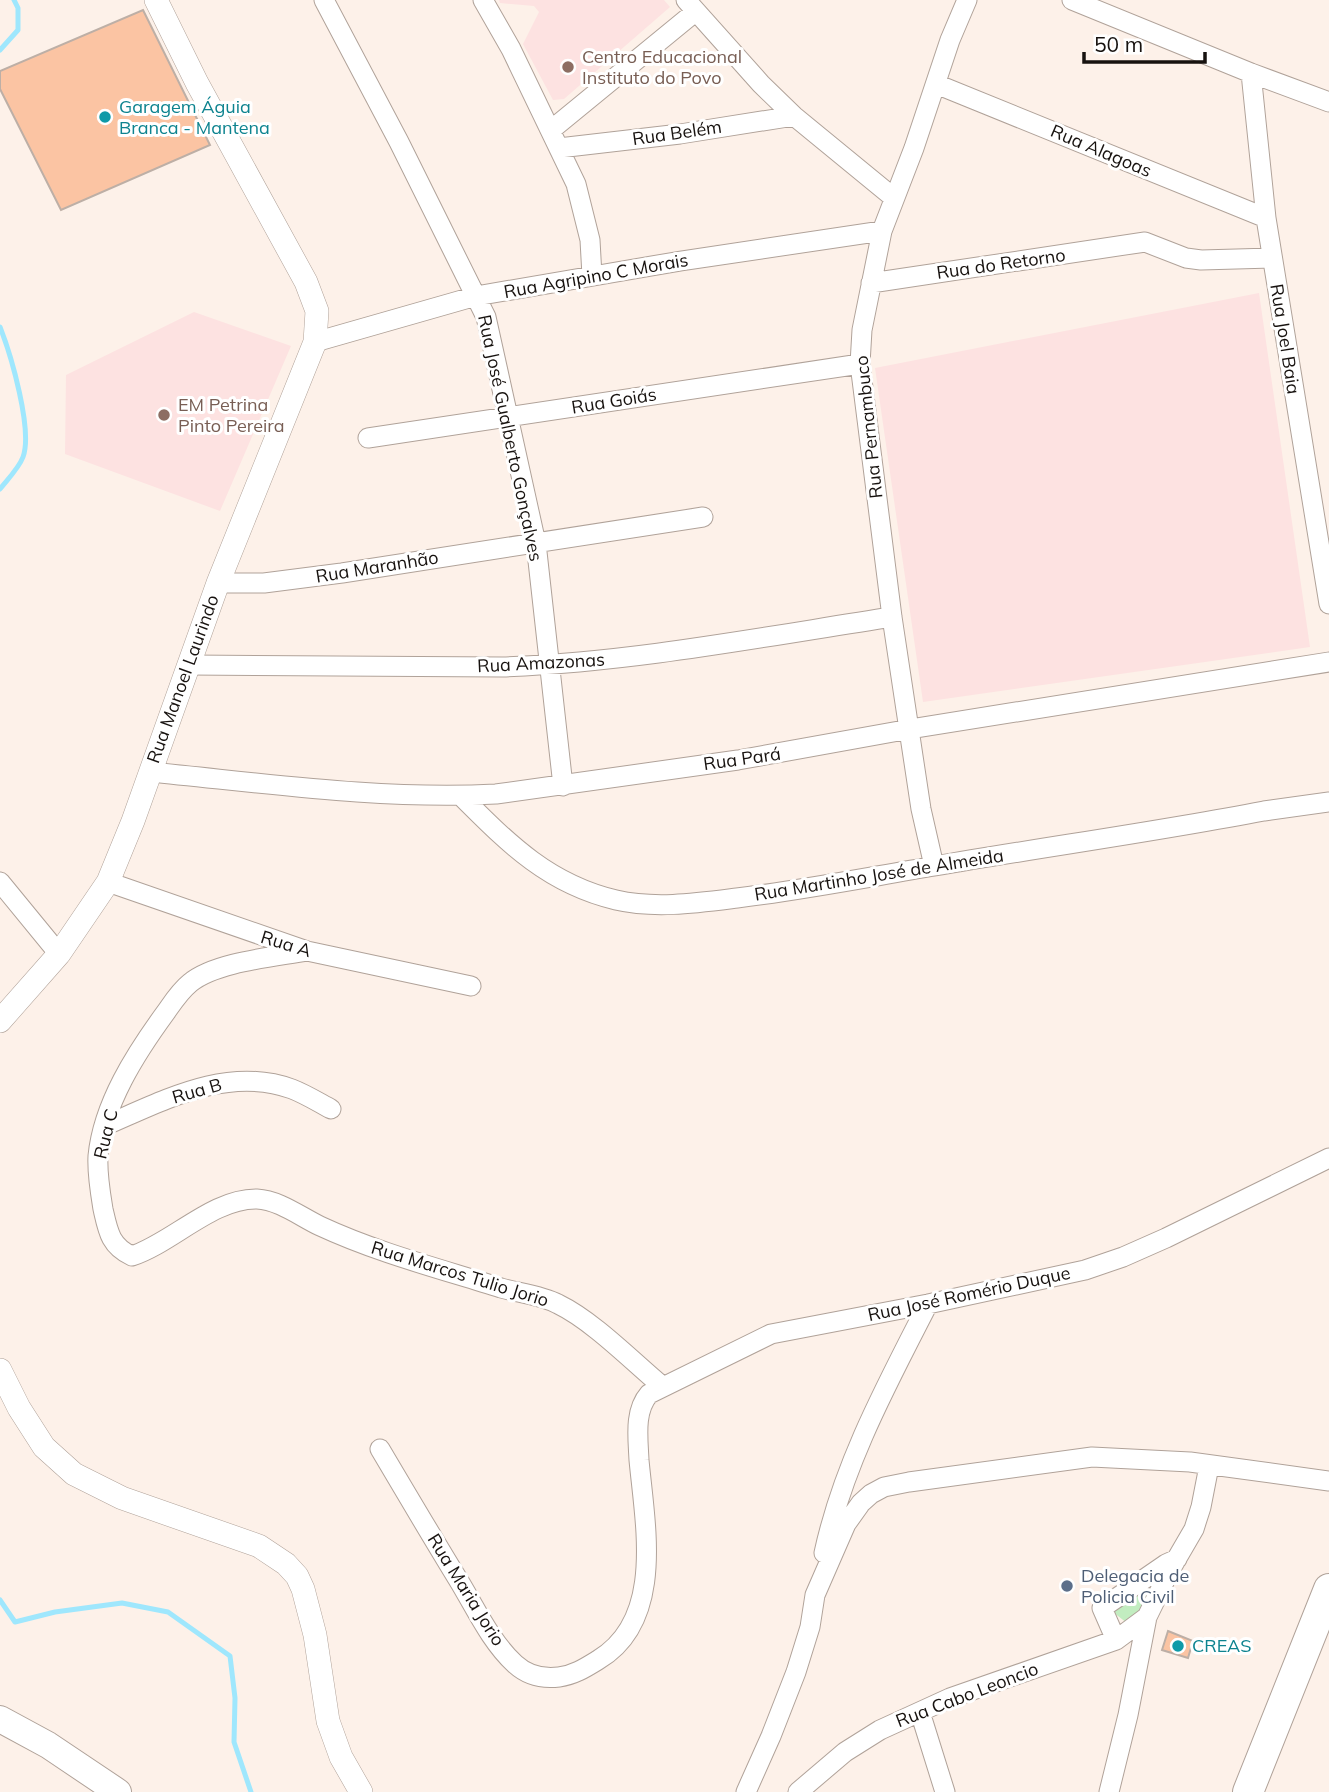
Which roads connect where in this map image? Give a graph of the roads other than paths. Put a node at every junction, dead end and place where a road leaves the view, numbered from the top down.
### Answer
1 (156, 0) edge
2 (324, 0) edge
3 (483, 0) edge
4 (967, 0) edge
5 (1072, 0) edge
6 (691, 6) edge
7 (1251, 73) junction
8 (936, 84) junction
9 (1329, 102) edge
10 (794, 116) junction
11 (551, 130) junction
12 (559, 148) junction
13 (894, 198) junction
14 (1266, 218) junction
15 (882, 231) junction
16 (1272, 258) junction
17 (592, 276) junction
18 (871, 283) junction
19 (476, 296) junction
20 (315, 342) junction
21 (860, 364) junction
22 (508, 416) junction
23 (368, 438) dead end
24 (1320, 508) edge
25 (703, 517) dead end
26 (536, 543) junction
27 (218, 583) junction
28 (1329, 604) edge
29 (892, 617) junction
30 (1329, 662) edge
31 (188, 665) junction
32 (548, 665) junction
33 (910, 729) junction
34 (150, 772) junction
35 (563, 786) junction
36 (461, 796) junction
37 (1329, 803) edge
38 (934, 866) junction
39 (0, 882) edge
40 (108, 882) junction
41 (307, 951) junction
42 (59, 954) junction
43 (471, 986) dead end
44 (0, 1021) edge
45 (331, 1109) dead end
46 (104, 1126) junction
47 (1329, 1158) edge
48 (280, 1206) joint
49 (928, 1304) junction
50 (0, 1370) edge
51 (662, 1386) junction
52 (638, 1440) joint
53 (380, 1449) dead end
54 (1209, 1466) junction
55 (1329, 1481) edge
56 (1178, 1559) junction
57 (1329, 1589) edge
58 (816, 1595) junction
59 (1147, 1617) junction
60 (1116, 1640) junction
61 (920, 1712) junction
62 (0, 1719) edge
63 (118, 1792) edge
64 (361, 1792) edge
65 (746, 1792) edge
66 (798, 1792) edge
67 (945, 1792) edge
68 (1109, 1792) edge
69 (1248, 1792) edge

1 - 20 street, Rua Manoel Laurindo
2 - 19 street, Rua José Gualberto Gonçalves
3 - 11 street
4 - 8 street, Rua Pernambuco
5 - 7 street
6 - 10 street
6 - 11 street
7 - 9 street
7 - 14 street, Rua Joel Baia
8 - 13 street, Rua Pernambuco
8 - 14 street, Rua Alagoas
10 - 12 street, Rua Belém
10 - 13 street
11 - 12 street
12 - 17 street
13 - 15 street, Rua Pernambuco
14 - 16 street, Rua Joel Baia
15 - 17 street, Rua Agripino C Morais
15 - 18 street, Rua Pernambuco
16 - 18 street, Rua do Retorno
16 - 24 street, Rua Joel Baia
17 - 19 street, Rua Agripino C Morais
18 - 21 street, Rua Pernambuco
19 - 20 street, Rua Agripino C Morais
19 - 22 street, Rua José Gualberto Gonçalves
20 - 27 street, Rua Manoel Laurindo
21 - 22 street, Rua Goiás
21 - 29 street, Rua Pernambuco
22 - 23 street, Rua Goiás
22 - 26 street, Rua José Gualberto Gonçalves
24 - 28 street, Rua Joel Baia
25 - 26 street, Rua Maranhão
26 - 27 street, Rua Maranhão
26 - 32 street, Rua José Gualberto Gonçalves
27 - 31 street, Rua Manoel Laurindo
29 - 32 street, Rua Amazonas
29 - 33 street, Rua Pernambuco
30 - 33 street, Rua Pará
31 - 32 street, Rua Amazonas
31 - 34 street, Rua Manoel Laurindo
32 - 35 street, Rua José Gualberto Gonçalves
33 - 35 street, Rua Pará
33 - 38 street, Rua Pernambuco
34 - 36 street, Rua Pará
34 - 40 street, Rua Manoel Laurindo
35 - 36 street, Rua Pará
36 - 38 street, Rua Martinho José de Almeida
37 - 38 street, Rua Martinho José de Almeida
39 - 42 street
40 - 41 street, Rua A
40 - 42 street, Rua Manoel Laurindo
41 - 43 street, Rua A
41 - 46 street, Rua C
42 - 44 street, Rua Manoel Laurindo
45 - 46 street, Rua B
46 - 48 street, Rua C
47 - 49 street, Rua José Romério Duque
48 - 51 street, Rua Marcos Tulio Jorio
49 - 51 street, Rua José Romério Duque
49 - 58 street
50 - 64 street
51 - 52 street, Rua José Romério Duque
52 - 53 street, Rua Maria Jorio
54 - 55 street
54 - 56 street
54 - 58 street
56 - 59 street
56 - 60 street
57 - 69 main road
58 - 65 street
59 - 60 street, Rua Cabo Leoncio
59 - 68 street
60 - 61 street, Rua Cabo Leoncio
61 - 66 street, Rua Cabo Leoncio
61 - 67 street
62 - 63 main road

